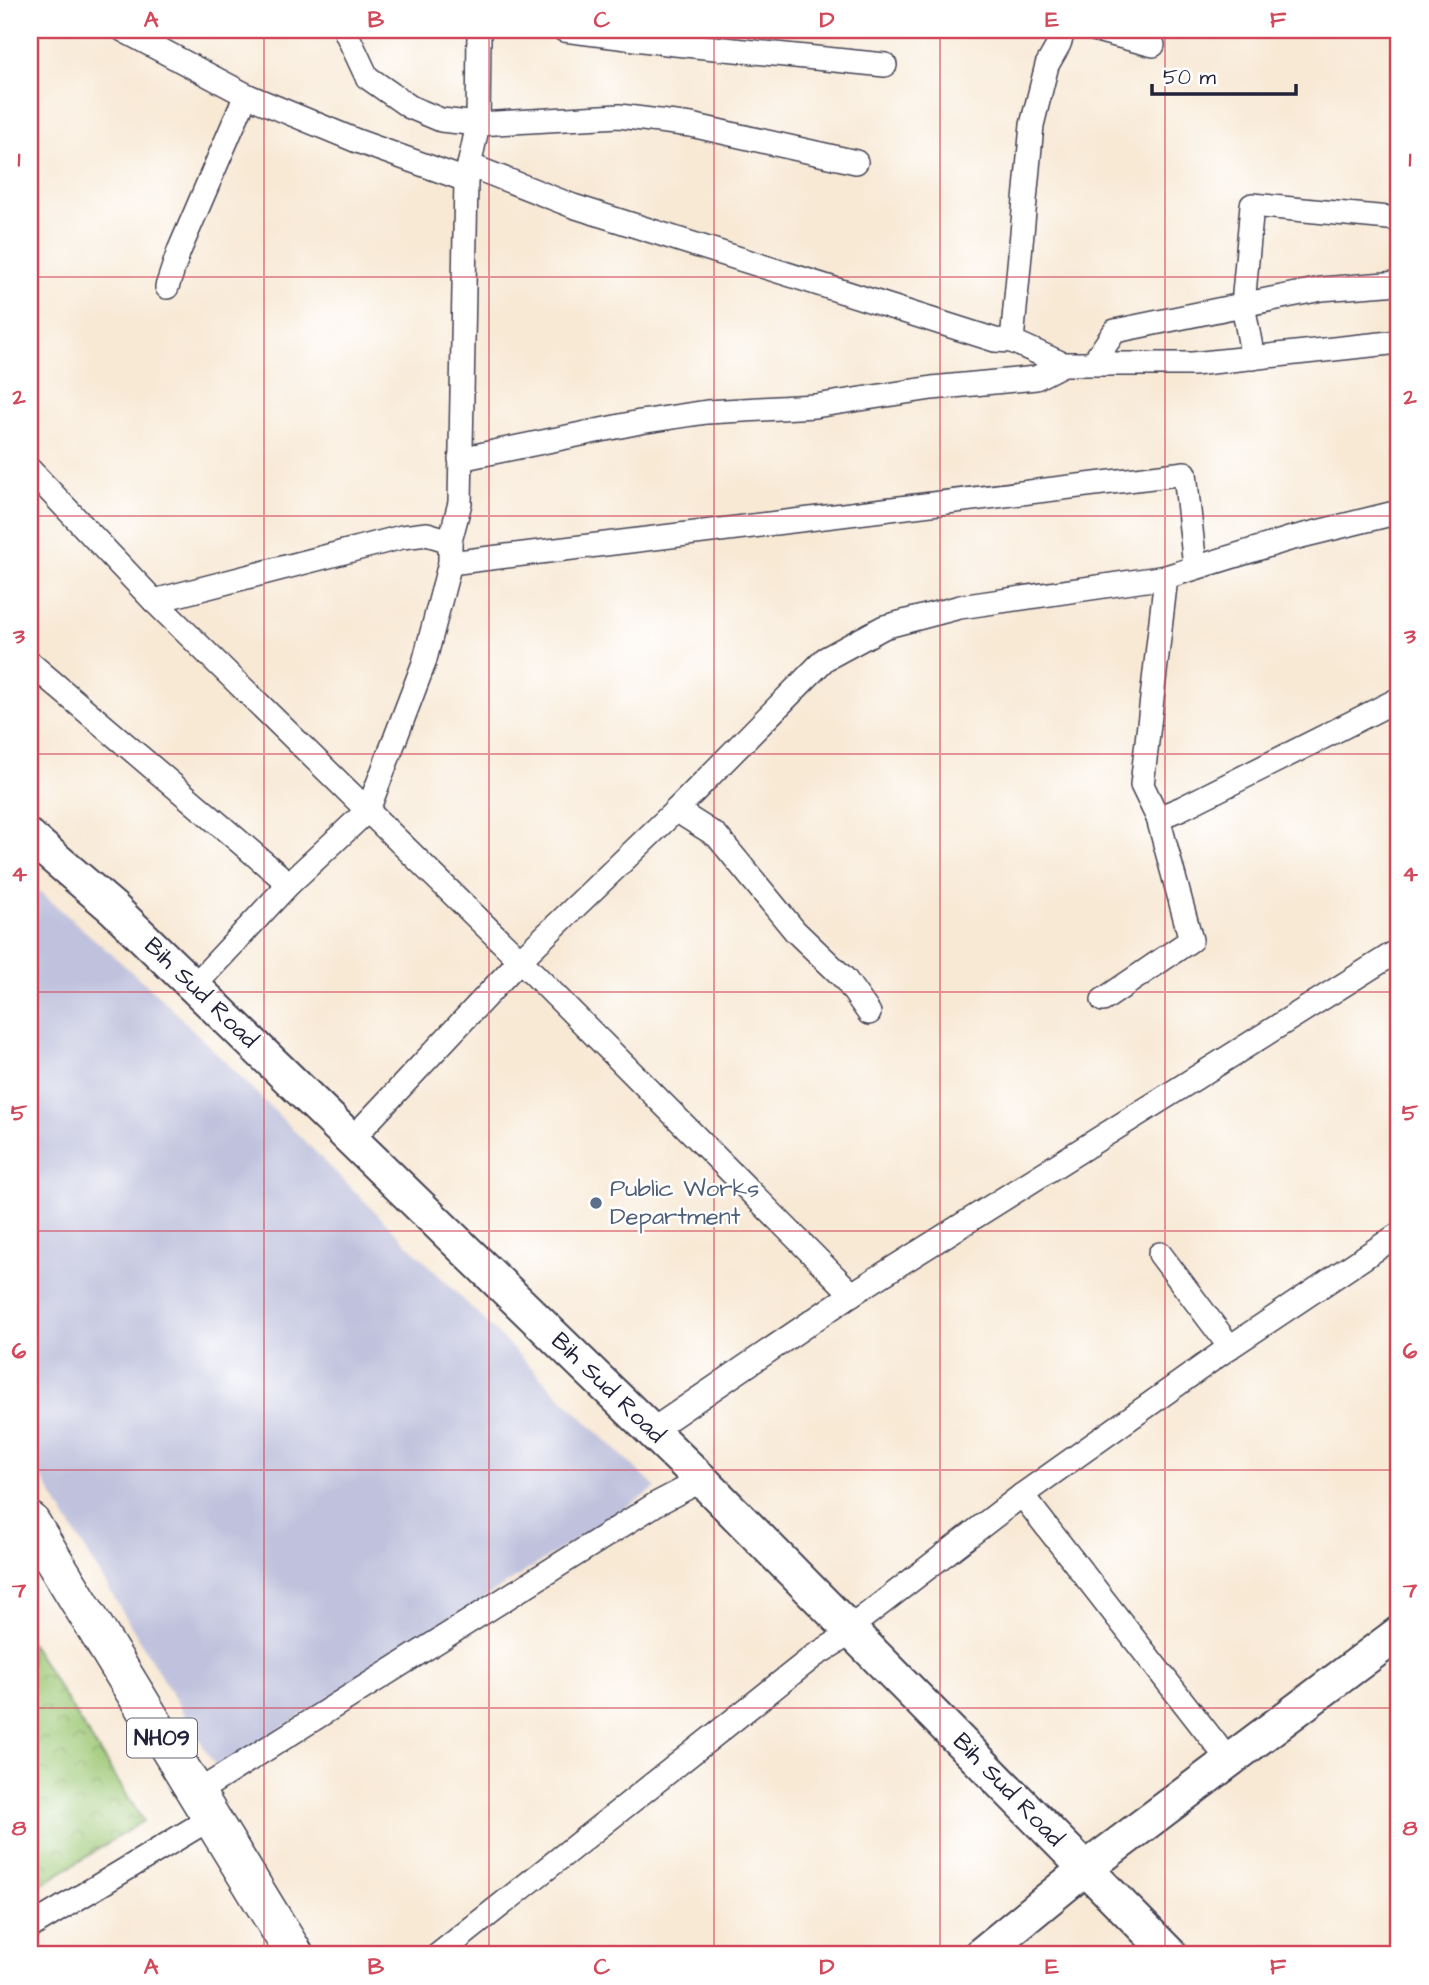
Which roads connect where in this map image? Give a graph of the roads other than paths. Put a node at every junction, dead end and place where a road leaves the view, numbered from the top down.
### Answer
1 (123, 30) edge
2 (345, 30) edge
3 (479, 30) edge
4 (564, 30) edge
5 (1064, 30) edge
6 (1096, 30) edge
7 (649, 34) edge
8 (747, 40) edge
9 (1153, 45) dead end
10 (885, 65) dead end
11 (246, 95) junction
12 (478, 124) junction
13 (856, 162) dead end
14 (467, 172) junction
15 (1399, 219) edge
16 (1399, 283) edge
17 (167, 287) dead end
18 (1243, 305) junction
19 (1012, 341) junction
20 (1399, 342) edge
21 (1253, 358) junction
22 (1093, 363) junction
23 (1063, 365) junction
24 (460, 459) junction
25 (30, 470) edge
26 (1399, 512) edge
27 (450, 552) junction
28 (1195, 567) junction
29 (1166, 577) junction
30 (154, 601) junction
31 (30, 663) edge
32 (1399, 699) edge
33 (368, 810) junction
34 (676, 810) junction
35 (1158, 818) junction
36 (30, 837) edge
37 (289, 884) junction
38 (1399, 950) edge
39 (520, 960) junction
40 (194, 986) junction
41 (1103, 1000) dead end
42 (869, 1013) dead end
43 (352, 1139) junction
44 (1399, 1234) edge
45 (1160, 1254) dead end
46 (852, 1294) junction
47 (1230, 1347) junction
48 (651, 1431) junction
49 (702, 1480) junction
50 (1022, 1495) junction
51 (30, 1521) edge
52 (853, 1632) junction
53 (1399, 1633) edge
54 (1230, 1762) junction
55 (204, 1805) junction
56 (1085, 1869) junction
57 (30, 1927) edge
58 (295, 1955) edge
59 (438, 1955) edge
60 (980, 1955) edge
61 (1171, 1955) edge

1 - 11 street
2 - 12 street
3 - 12 street
4 - 7 street
5 - 19 street
6 - 9 street
7 - 8 street
8 - 10 street
11 - 14 street
11 - 17 street
12 - 13 street
12 - 14 street
14 - 19 street
14 - 24 street
15 - 18 street
16 - 18 street
18 - 21 street
18 - 22 street
19 - 23 street
20 - 21 street
21 - 22 street
22 - 23 street
23 - 24 street
24 - 27 street
25 - 30 street
26 - 28 street
27 - 28 street
27 - 30 street
27 - 33 street
28 - 29 street
29 - 34 street
29 - 35 street
30 - 33 street
31 - 37 street
32 - 35 street
33 - 37 street
33 - 39 street
34 - 39 street
34 - 42 street
35 - 41 street
36 - 40 main road, Bih Sud Road
37 - 40 street
38 - 46 street
39 - 43 street
39 - 46 street
40 - 43 main road, Bih Sud Road
43 - 48 main road, Bih Sud Road
44 - 47 street
45 - 47 street
46 - 48 street
47 - 50 street
48 - 49 main road, Bih Sud Road
49 - 52 main road, Bih Sud Road
49 - 55 street
50 - 52 street
50 - 54 street
51 - 55 main road, NH09
52 - 56 main road, Bih Sud Road
52 - 59 street
53 - 54 main road
54 - 56 main road
55 - 57 street
55 - 58 main road, NH09
56 - 60 main road
56 - 61 main road, Bih Sud Road

